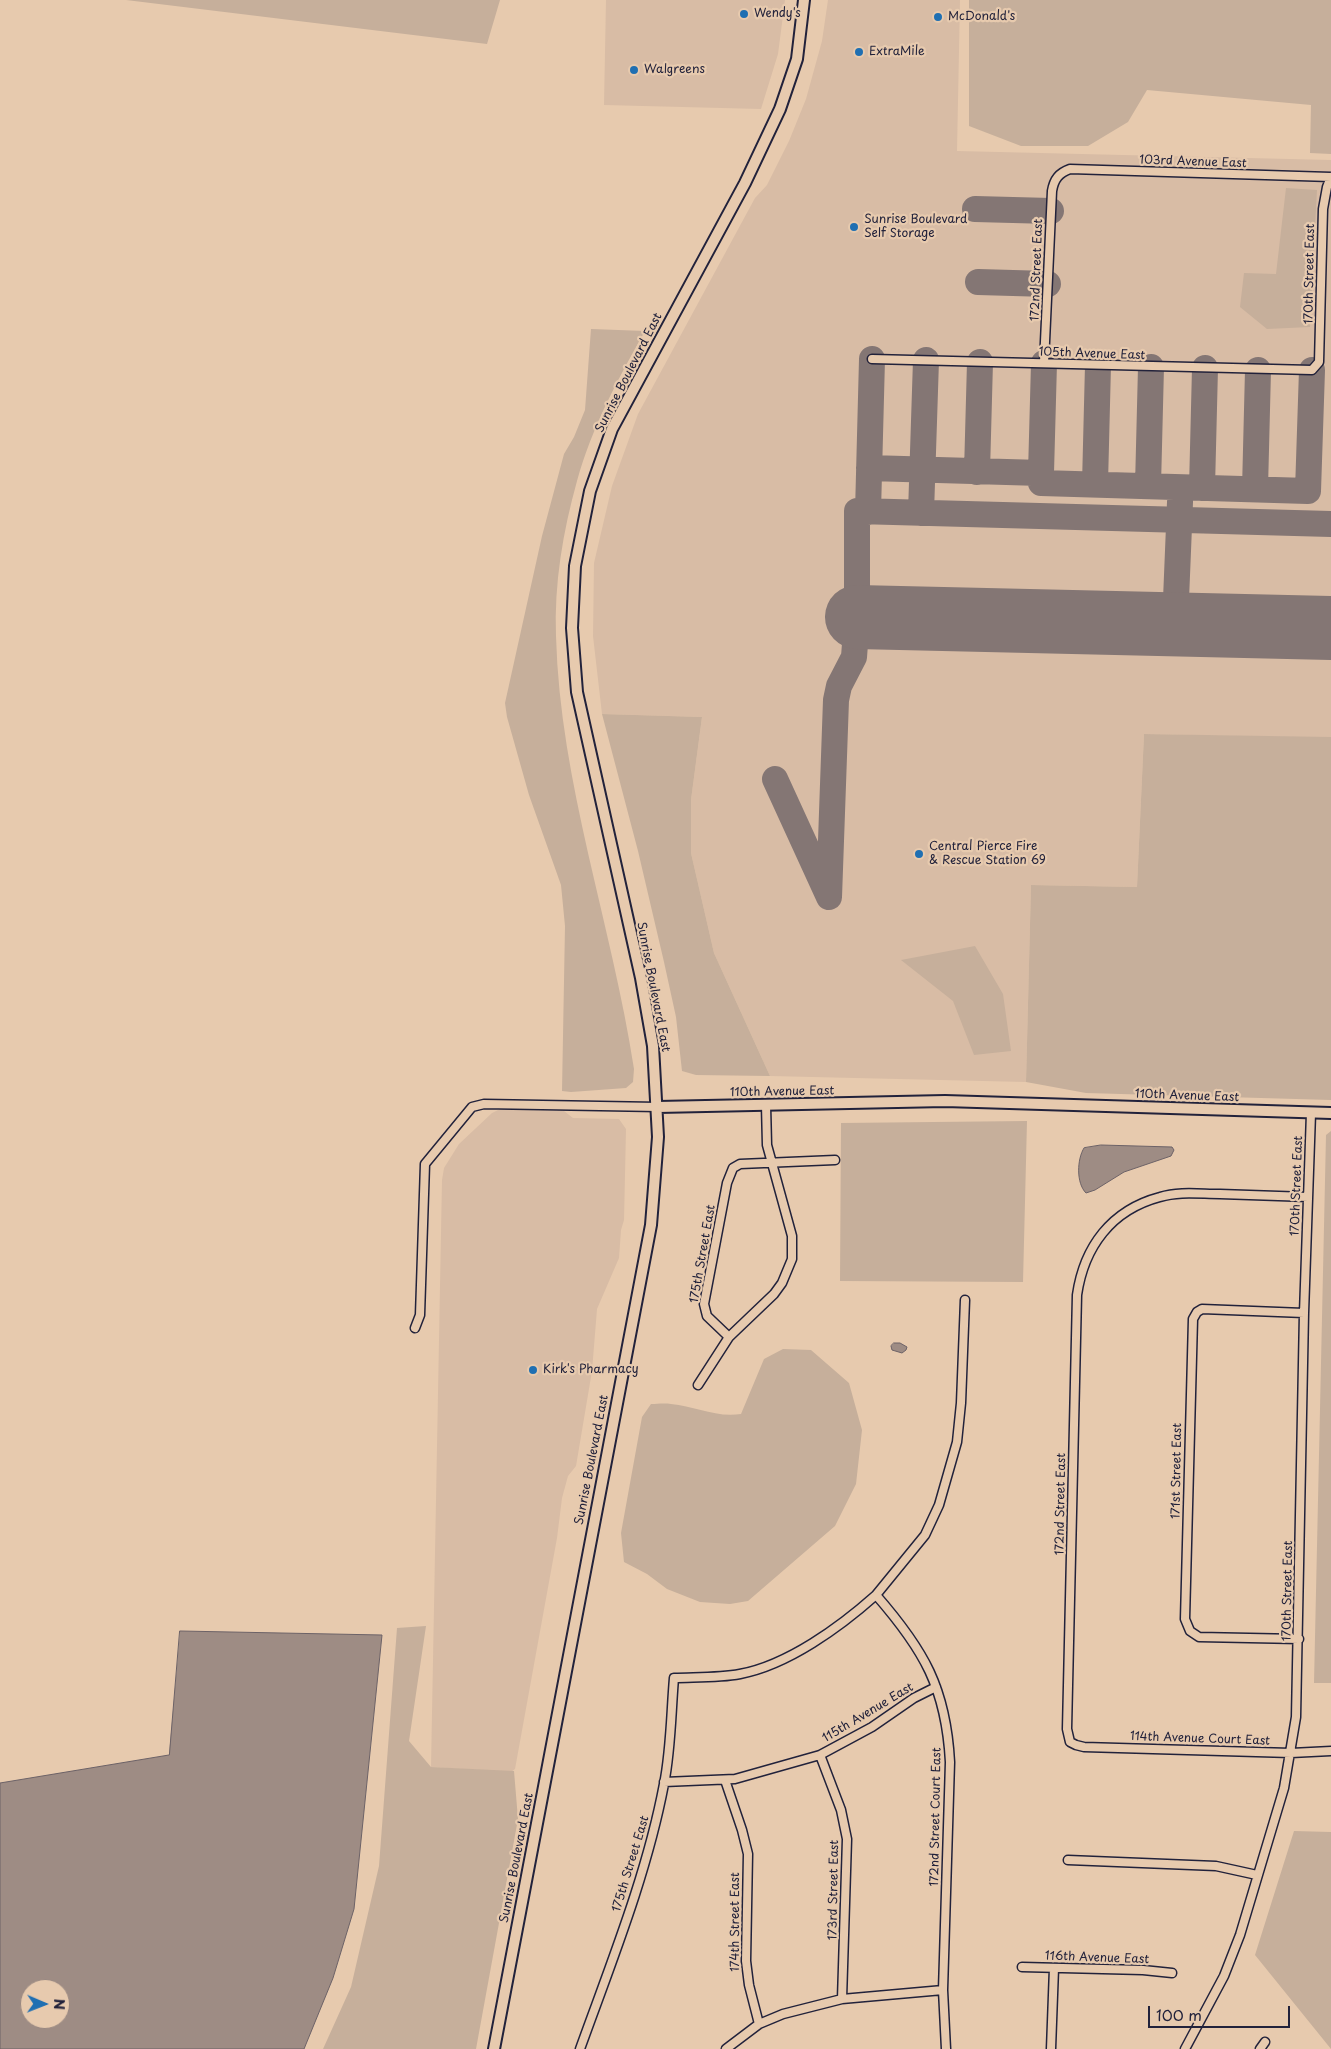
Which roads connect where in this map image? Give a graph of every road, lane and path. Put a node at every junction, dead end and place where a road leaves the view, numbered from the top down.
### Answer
1 (804, 0) edge
2 (1331, 177) edge
3 (1056, 178) joint
4 (872, 359) dead end
5 (1044, 363) junction
6 (1312, 370) joint
7 (766, 1105) junction
8 (658, 1107) junction
9 (1311, 1113) junction
10 (1331, 1114) edge
11 (835, 1160) dead end
12 (771, 1162) junction
13 (1308, 1197) junction
14 (965, 1300) dead end
15 (1304, 1313) junction
16 (415, 1328) dead end
17 (728, 1337) junction
18 (698, 1385) dead end
19 (876, 1595) junction
20 (1298, 1639) junction
21 (936, 1687) junction
22 (1070, 1742) joint
23 (1331, 1751) edge
24 (1291, 1753) junction
25 (820, 1755) junction
26 (725, 1780) junction
27 (664, 1782) junction
28 (1068, 1860) dead end
29 (1257, 1875) junction
30 (1022, 1967) dead end
31 (1054, 1968) junction
32 (1172, 1973) dead end
33 (943, 1990) junction
34 (842, 1999) junction
35 (759, 2024) junction
36 (1265, 2042) dead end
37 (494, 2049) edge
38 (580, 2049) edge
39 (726, 2049) edge
40 (946, 2049) edge
41 (1051, 2049) edge
42 (1185, 2049) edge
43 (1260, 2049) edge

1 - 8 main road, Sunrise Boulevard East
2 - 3 street, 103rd Avenue East
2 - 6 street, 170th Street East
3 - 5 street, 172nd Street East
4 - 5 street, 105th Avenue East
5 - 6 street, 105th Avenue East
7 - 8 main road, 110th Avenue East
7 - 9 main road, 110th Avenue East
7 - 12 street
8 - 16 street, 110th Avenue East
8 - 37 main road, Sunrise Boulevard East
9 - 10 main road, 110th Avenue East
9 - 13 street, 170th Street East
11 - 12 street
12 - 17 street
12 - 17 street, 175th Street East
13 - 15 street, 170th Street East
13 - 22 street, 172nd Street East
14 - 19 street
15 - 20 street, 170th Street East
15 - 20 street, 171st Street East
17 - 18 street
19 - 21 street, 172nd Street Court East
19 - 27 street, 175th Street East
20 - 24 street, 170th Street East
21 - 25 street, 115th Avenue East
21 - 33 street, 172nd Street Court East
22 - 24 street, 114th Avenue Court East
23 - 24 street, 114th Avenue Court East
24 - 29 street, 170th Street East
25 - 26 street, 115th Avenue East
25 - 34 street, 173rd Street East
26 - 27 street, 115th Avenue East
26 - 35 street, 174th Street East
27 - 38 street, 175th Street East
28 - 29 street
29 - 42 street, 170th Street East
30 - 31 street, 116th Avenue East
31 - 32 street, 116th Avenue East
31 - 41 street
33 - 34 street
33 - 40 street, 172nd Street Court East
34 - 35 street
35 - 39 street
36 - 43 street

